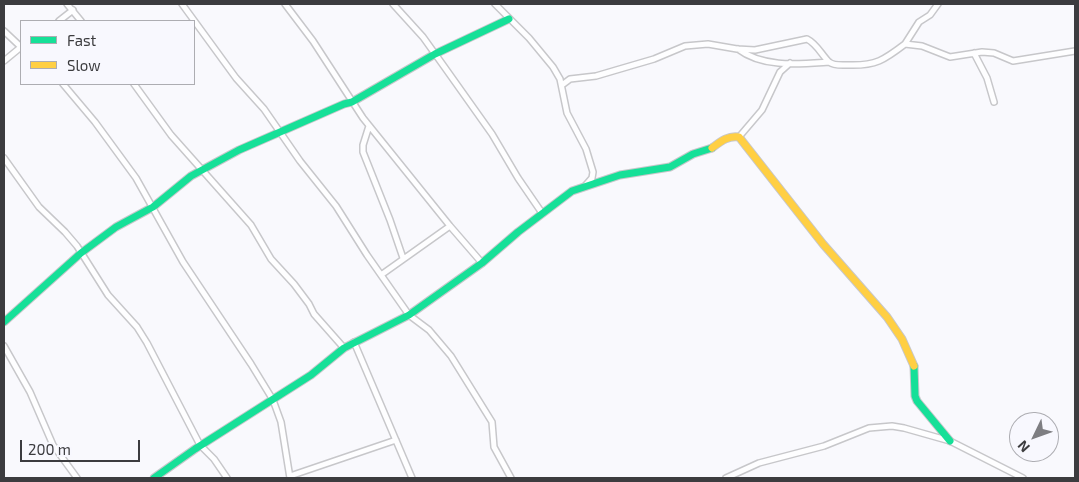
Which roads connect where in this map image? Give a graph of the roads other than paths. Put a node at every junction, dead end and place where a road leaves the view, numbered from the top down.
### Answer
1 (67, 4) edge
2 (182, 4) edge
3 (285, 4) edge
4 (393, 4) edge
5 (495, 4) edge
6 (938, 4) edge
7 (73, 10) junction
8 (509, 19) junction
9 (60, 20) edge
10 (80, 20) edge
11 (194, 20) edge
12 (195, 22) edge
13 (4, 30) edge
14 (905, 44) junction
15 (20, 46) edge
16 (20, 48) edge
17 (737, 49) junction
18 (1075, 51) edge
19 (974, 53) junction
20 (435, 54) junction
21 (4, 61) edge
22 (829, 62) junction
23 (790, 63) junction
24 (64, 85) edge
25 (135, 85) edge
26 (562, 85) junction
27 (352, 102) junction
28 (994, 102) dead end
29 (369, 126) junction
30 (279, 132) junction
31 (739, 138) junction
32 (4, 158) edge
33 (200, 170) junction
34 (583, 188) junction
35 (153, 207) junction
36 (542, 213) junction
37 (450, 226) junction
38 (81, 253) junction
39 (403, 258) junction
40 (482, 263) junction
41 (381, 275) junction
42 (409, 315) junction
43 (4, 322) edge
44 (354, 342) junction
45 (4, 346) edge
46 (344, 348) junction
47 (273, 400) junction
48 (396, 440) junction
49 (950, 441) junction
50 (200, 445) junction
51 (290, 477) edge
52 (77, 478) edge
53 (154, 478) edge
54 (227, 478) edge
55 (412, 478) edge
56 (511, 478) edge
57 (726, 478) edge
58 (1023, 478) edge

1 - 7 street
2 - 11 street
3 - 27 street
4 - 20 street
5 - 8 street
6 - 14 street
7 - 9 street
7 - 10 street
8 - 20 street
8 - 26 street
12 - 30 street
13 - 15 street
14 - 19 street
14 - 22 street
16 - 21 street
17 - 22 street
17 - 23 street
17 - 26 street
18 - 19 street
19 - 28 street
20 - 27 street
20 - 36 street
22 - 23 street
23 - 31 street
24 - 35 street
25 - 33 street
26 - 34 street
27 - 29 street
27 - 30 street
29 - 37 street
29 - 39 street
30 - 33 street
30 - 41 street
31 - 34 street
31 - 49 street
32 - 38 street
33 - 35 street
33 - 46 street
34 - 36 street
35 - 38 street
35 - 47 street
36 - 40 street
37 - 39 street
37 - 40 street
38 - 43 street
38 - 50 street
39 - 41 street
40 - 42 street
41 - 42 street
42 - 44 street
42 - 56 street
44 - 46 street
44 - 48 street
45 - 52 street
46 - 47 street
47 - 50 street
47 - 51 street
48 - 51 street
48 - 55 street
49 - 57 street
49 - 58 street
50 - 53 street
50 - 54 street

